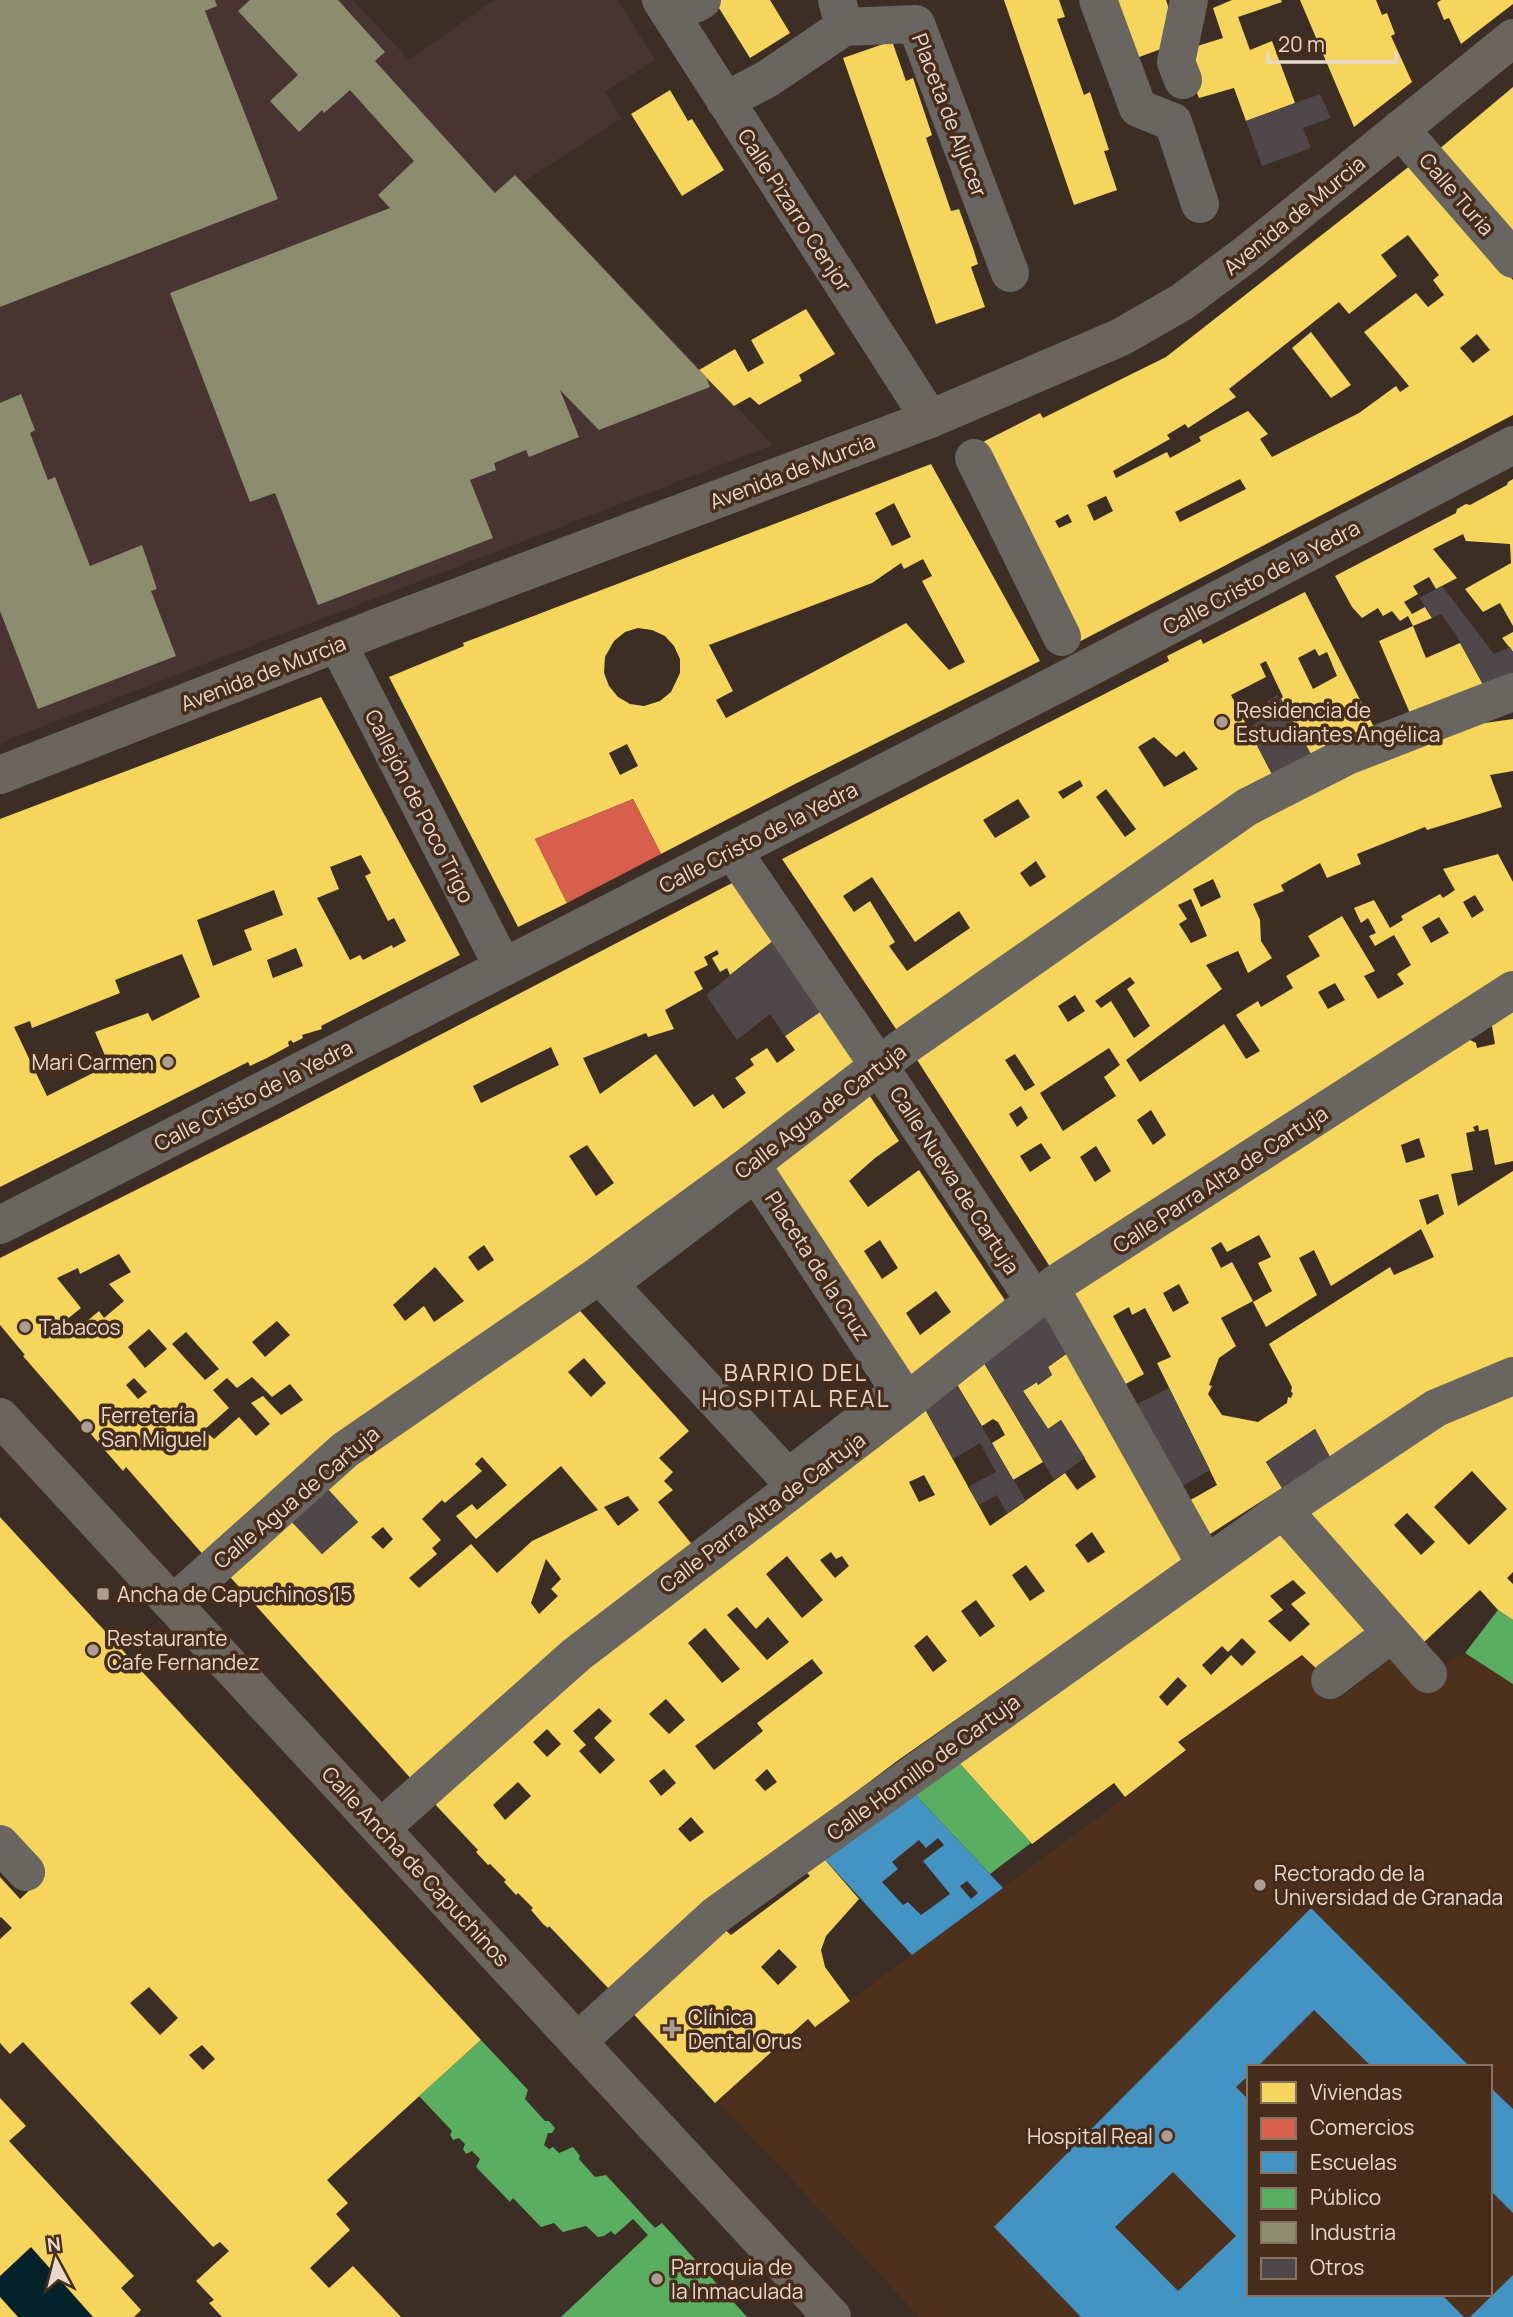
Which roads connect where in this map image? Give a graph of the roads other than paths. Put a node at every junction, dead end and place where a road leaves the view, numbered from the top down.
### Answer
1 (1098, 0) edge
2 (1189, 0) edge
3 (686, 1) edge
4 (840, 14) edge
5 (1513, 38) edge
6 (1183, 80) dead end
7 (726, 102) junction
8 (1400, 129) junction
9 (1200, 204) dead end
10 (1513, 259) edge
11 (1010, 274) dead end
12 (930, 419) junction
13 (1513, 445) edge
14 (974, 458) dead end
15 (1062, 636) dead end
16 (338, 644) junction
17 (1513, 692) edge
18 (0, 775) edge
19 (732, 850) junction
20 (503, 967) junction
21 (1513, 990) edge
22 (879, 1066) junction
23 (756, 1172) joint
24 (0, 1224) edge
25 (592, 1280) junction
26 (1043, 1295) junction
27 (1513, 1376) edge
28 (0, 1417) edge
29 (788, 1491) junction
30 (1283, 1510) junction
31 (1206, 1565) junction
32 (173, 1604) junction
33 (1391, 1634) junction
34 (1428, 1674) dead end
35 (1330, 1680) dead end
36 (381, 1829) junction
37 (0, 1844) edge
38 (26, 1872) dead end
39 (578, 2041) junction
40 (832, 2317) edge

1 - 9 street
2 - 6 street
3 - 7 street, Calle Pizarro Cenjor
4 - 7 street
4 - 11 street, Placeta de Aljucer
5 - 8 main road, Avenida de Murcia
7 - 12 street, Calle Pizarro Cenjor
8 - 10 street, Calle Turia
8 - 12 main road, Avenida de Murcia
12 - 16 main road, Avenida de Murcia
13 - 19 street, Calle Cristo de la Yedra
14 - 15 street
16 - 18 main road, Avenida de Murcia
16 - 20 street, Callejón de Poco Trigo
17 - 22 street, Calle Agua de Cartuja
19 - 20 street, Calle Cristo de la Yedra
19 - 22 street, Calle Nueva de Cartuja
20 - 24 street, Calle Cristo de la Yedra
21 - 26 street, Calle Parra Alta de Cartuja
22 - 25 street, Calle Agua de Cartuja
22 - 26 street, Calle Nueva de Cartuja
23 - 23 street, Placeta de la Cruz
25 - 29 street
25 - 32 street, Calle Agua de Cartuja
26 - 29 street, Calle Parra Alta de Cartuja
26 - 31 street, Calle Nueva de Cartuja
27 - 30 street, Calle Hornillo de Cartuja
28 - 32 main road, Calle Ancha de Capuchinos
29 - 36 street, Calle Parra Alta de Cartuja
30 - 31 street, Calle Hornillo de Cartuja
30 - 33 street
31 - 39 street, Calle Hornillo de Cartuja
32 - 36 main road, Calle Ancha de Capuchinos
33 - 34 street
33 - 35 street
36 - 39 main road, Calle Ancha de Capuchinos
37 - 38 street
39 - 40 main road, Calle Ancha de Capuchinos

